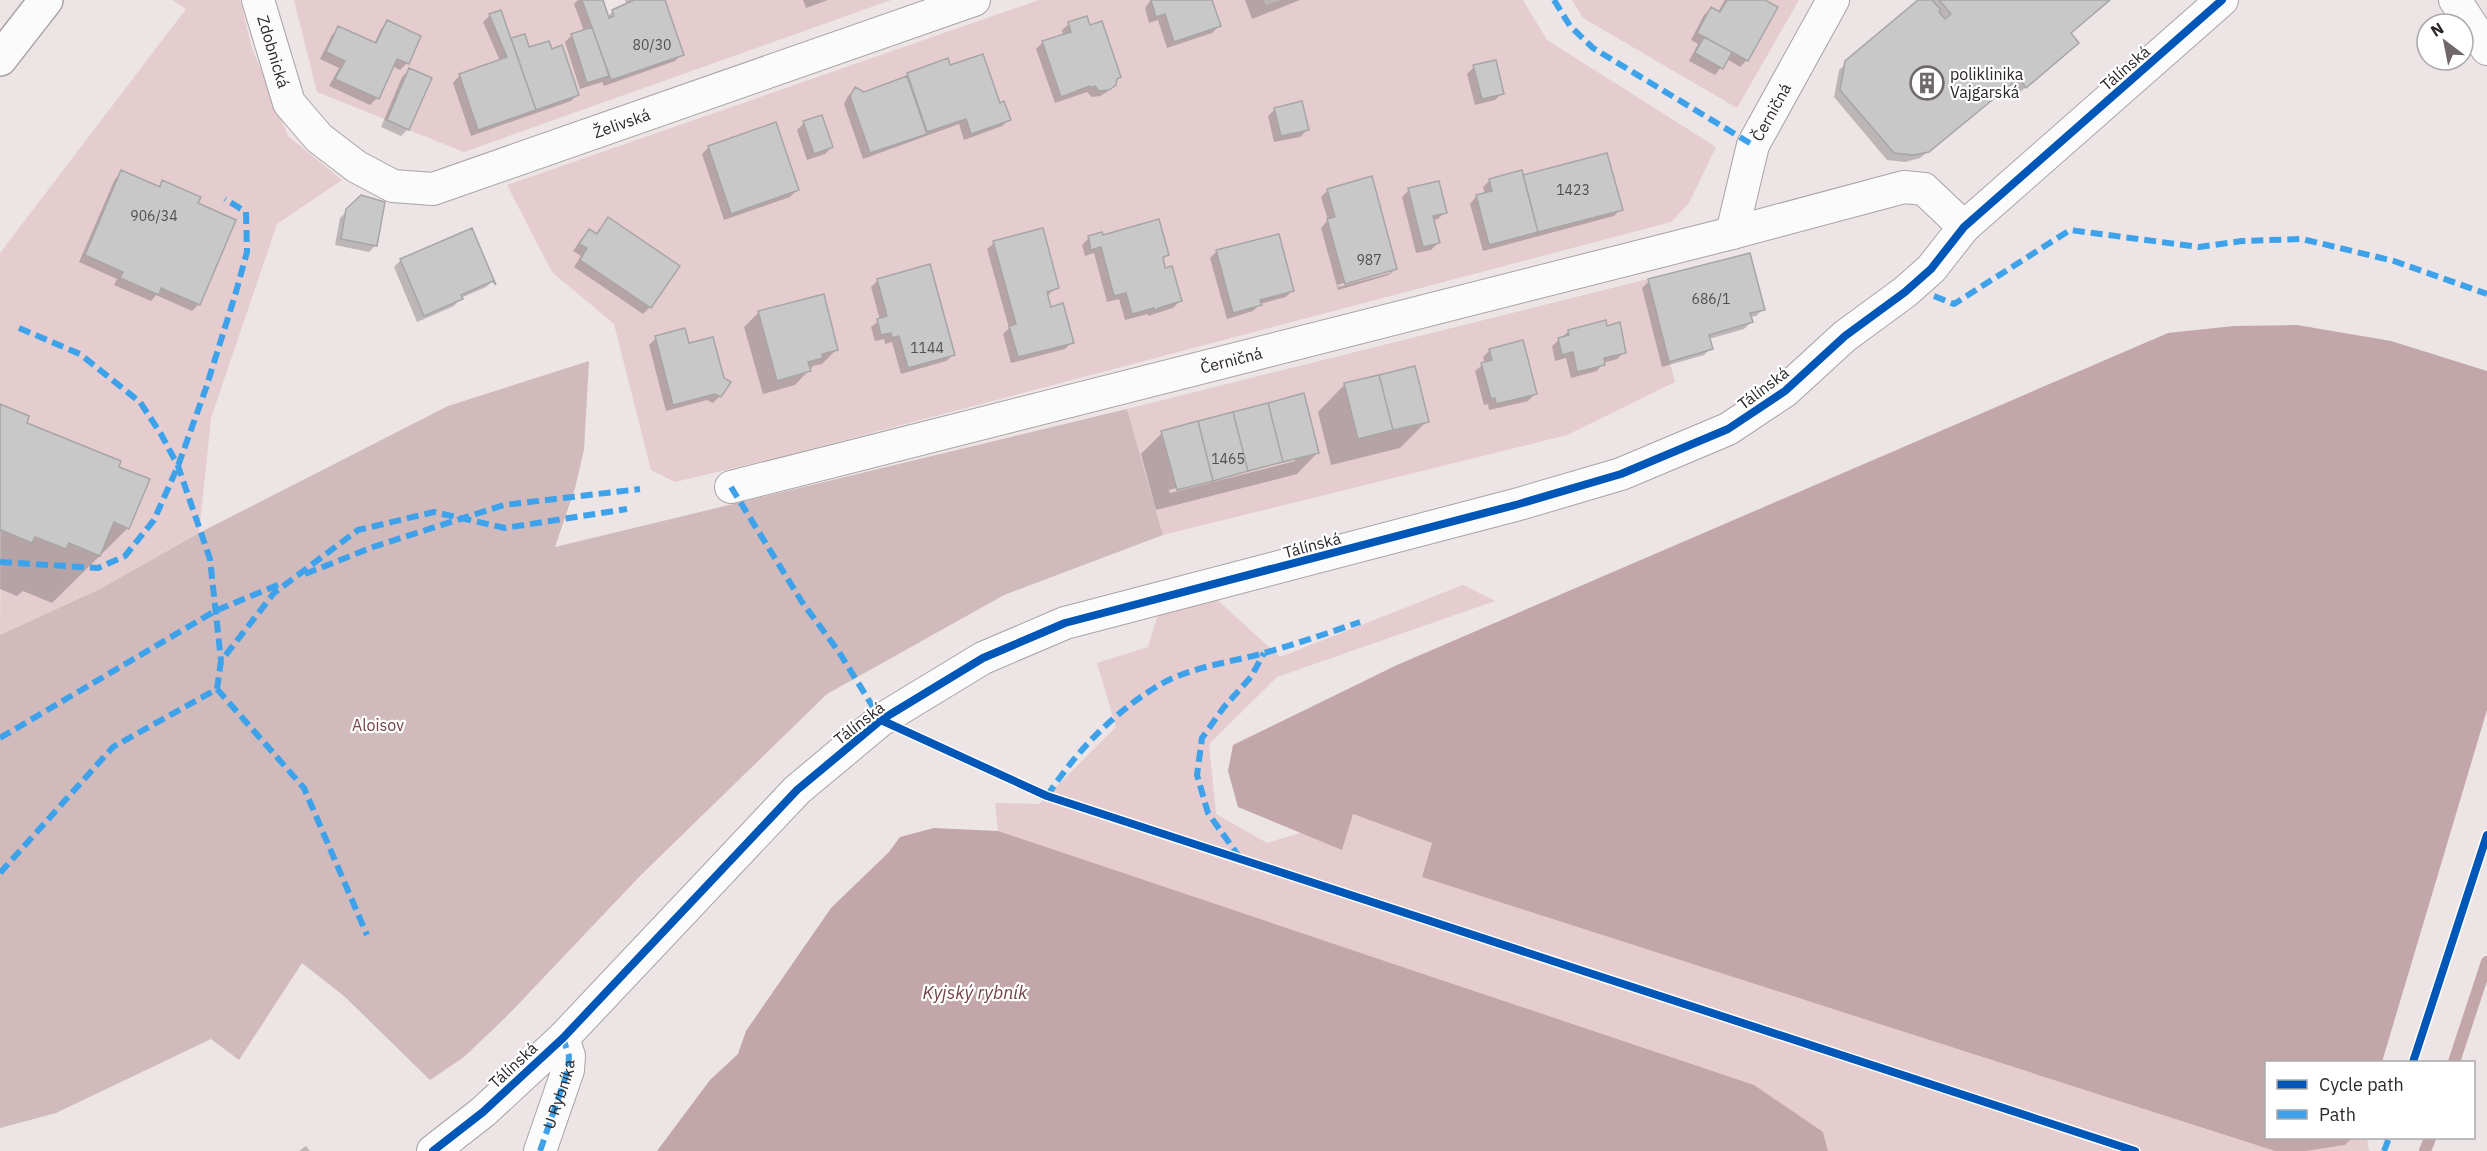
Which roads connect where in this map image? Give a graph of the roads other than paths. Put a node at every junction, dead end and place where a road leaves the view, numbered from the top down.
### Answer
1 (258, 0) edge
2 (974, 0) edge
3 (1833, 0) edge
4 (2222, 0) edge
5 (2455, 0) edge
6 (40, 4) edge
7 (2487, 49) edge
8 (0, 59) edge
9 (289, 103) joint
10 (1964, 227) junction
11 (1732, 233) junction
12 (731, 487) dead end
13 (563, 1038) junction
14 (433, 1151) edge
15 (540, 1151) edge

1 - 9 street, Zdobnická
2 - 9 street, Želivská
3 - 11 street, Černičná
4 - 10 street, Tálínská
5 - 7 street
6 - 8 street
10 - 11 street, Černičná
10 - 13 street, Tálínská
11 - 12 street, Černičná
13 - 14 street, Tálínská
13 - 15 street, U Rybníka

